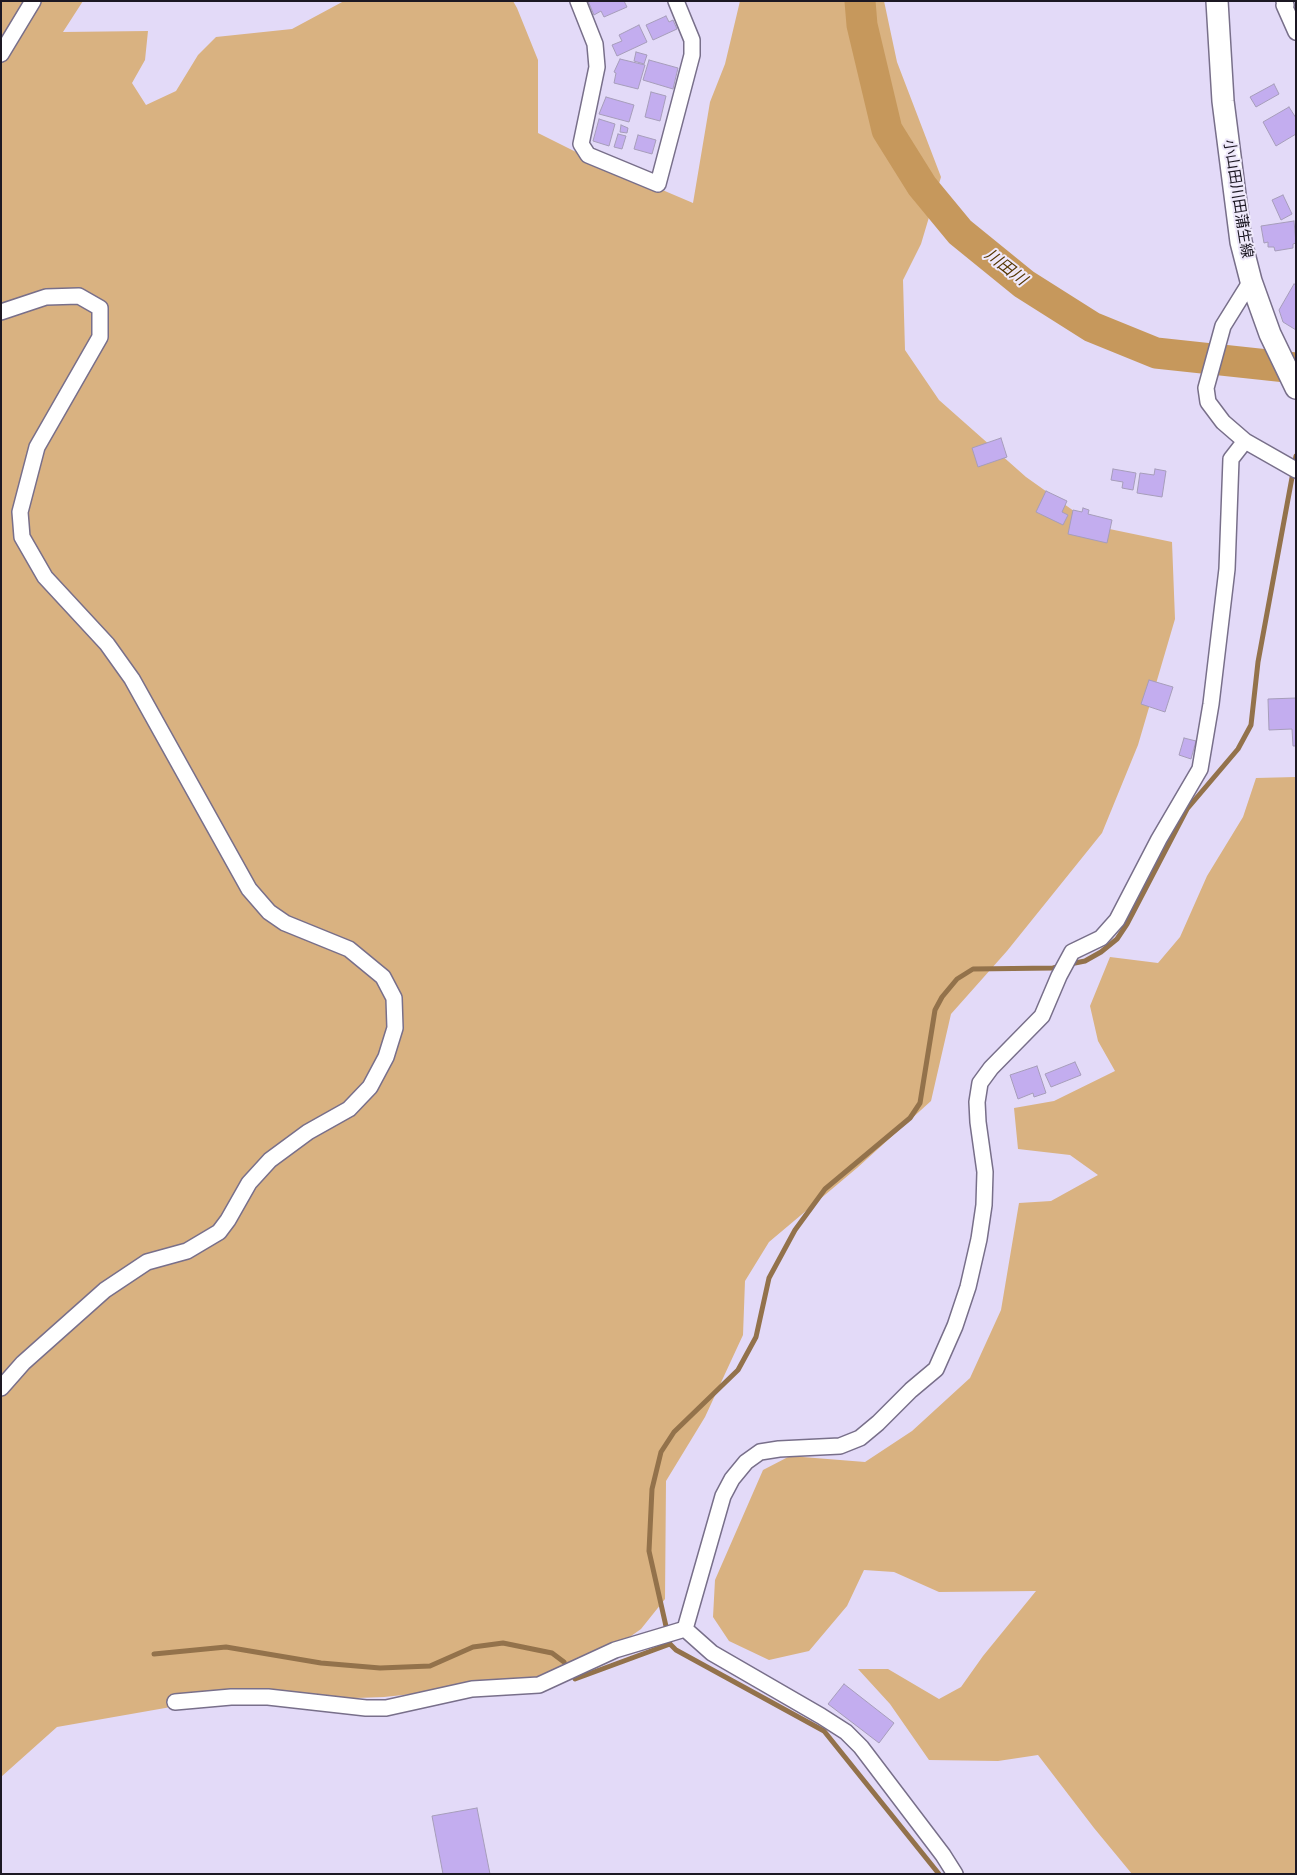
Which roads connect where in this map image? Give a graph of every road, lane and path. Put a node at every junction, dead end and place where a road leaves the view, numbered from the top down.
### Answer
1 (33, 1) edge
2 (578, 1) edge
3 (676, 1) edge
4 (1217, 1) edge
5 (1284, 1) edge
6 (1292, 15) edge
7 (1296, 32) edge
8 (1, 54) edge
9 (1251, 281) junction
10 (1, 312) edge
11 (1296, 388) edge
12 (1245, 441) junction
13 (1296, 470) edge
14 (1, 1388) edge
15 (672, 1633) junction
16 (175, 1702) dead end
17 (955, 1874) edge

1 - 8 street
2 - 3 street
4 - 9 main road, 小山田川田蒲生線
5 - 6 street
6 - 7 street
9 - 11 main road, 小山田川田蒲生線
9 - 12 street
10 - 14 street
12 - 13 street
12 - 15 street
15 - 16 street
15 - 17 street

